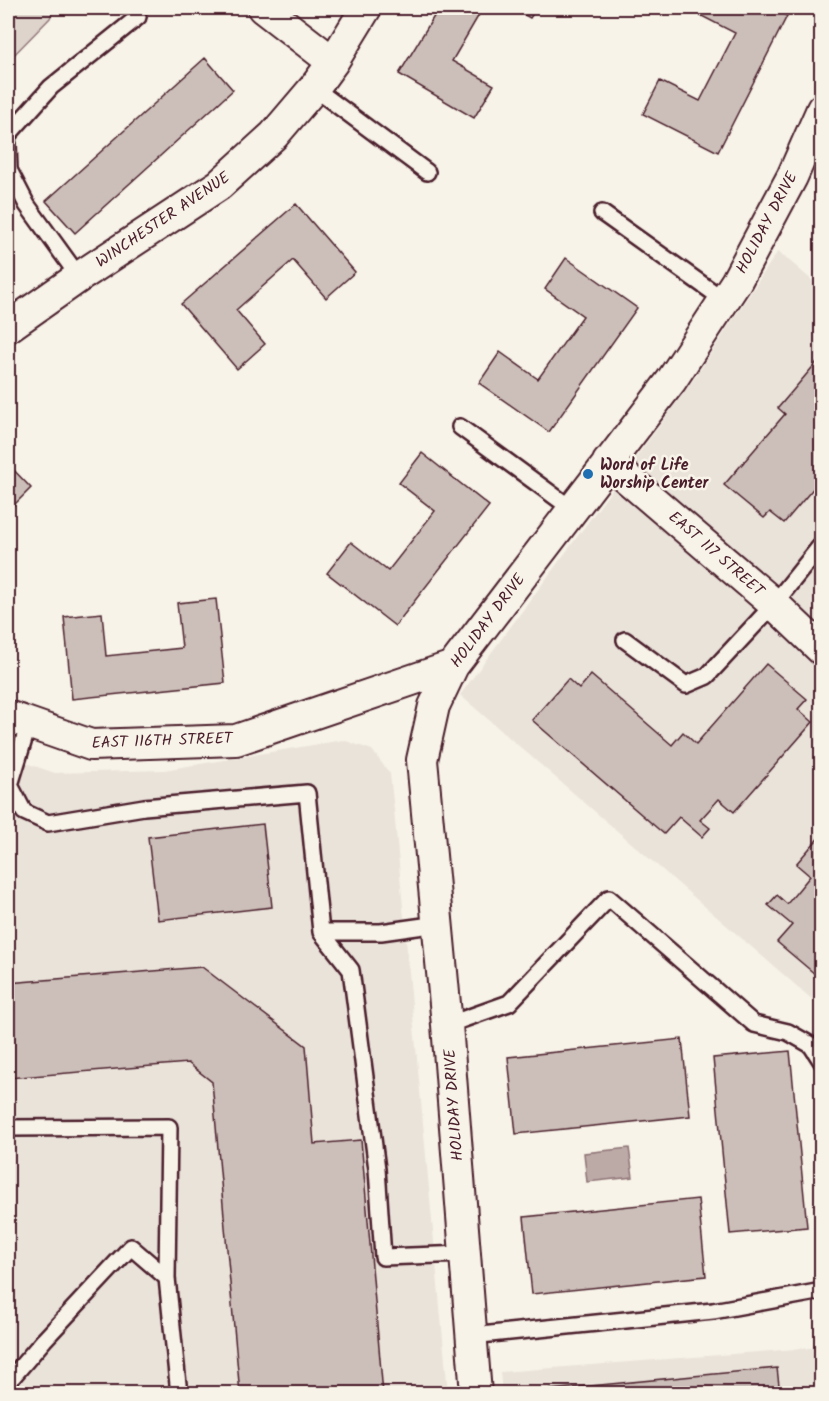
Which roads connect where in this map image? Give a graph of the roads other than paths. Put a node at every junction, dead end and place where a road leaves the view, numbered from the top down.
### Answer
1 (263, 8) edge
2 (366, 8) edge
3 (138, 17) dead end
4 (333, 62) junction
5 (314, 88) junction
6 (822, 109) edge
7 (8, 135) edge
8 (8, 144) edge
9 (427, 172) dead end
10 (602, 213) dead end
11 (79, 278) junction
12 (724, 300) junction
13 (8, 327) edge
14 (460, 427) dead end
15 (608, 462) junction
16 (572, 509) junction
17 (822, 544) edge
18 (774, 604) junction
19 (625, 640) dead end
20 (822, 650) edge
21 (453, 666) junction
22 (18, 720) edge
23 (438, 924) junction
24 (321, 932) junction
25 (447, 1025) junction
26 (822, 1062) edge
27 (8, 1128) edge
28 (465, 1254) junction
29 (168, 1278) junction
30 (822, 1291) edge
31 (471, 1336) junction
32 (8, 1382) edge
33 (180, 1394) edge
34 (476, 1394) edge

1 - 4 street
2 - 4 street, WINCHESTER AVENUE
3 - 7 lane
4 - 5 street, WINCHESTER AVENUE
5 - 9 lane
5 - 11 street, WINCHESTER AVENUE
6 - 12 street, HOLIDAY DRIVE
8 - 11 lane
10 - 12 lane
11 - 13 street, WINCHESTER AVENUE
12 - 15 street, HOLIDAY DRIVE
14 - 16 lane
15 - 16 street, HOLIDAY DRIVE
15 - 18 street, EAST 117 STREET
16 - 21 street, HOLIDAY DRIVE
17 - 18 lane
18 - 19 lane
18 - 20 street, EAST 117 STREET
21 - 22 street, EAST 116TH STREET
21 - 23 street, HOLIDAY DRIVE
22 - 24 lane
23 - 24 lane
23 - 25 street, HOLIDAY DRIVE
24 - 28 lane
25 - 26 lane
25 - 28 street, HOLIDAY DRIVE
27 - 29 lane
28 - 31 street, HOLIDAY DRIVE
29 - 32 lane
29 - 33 lane
30 - 31 lane
31 - 34 street, HOLIDAY DRIVE

